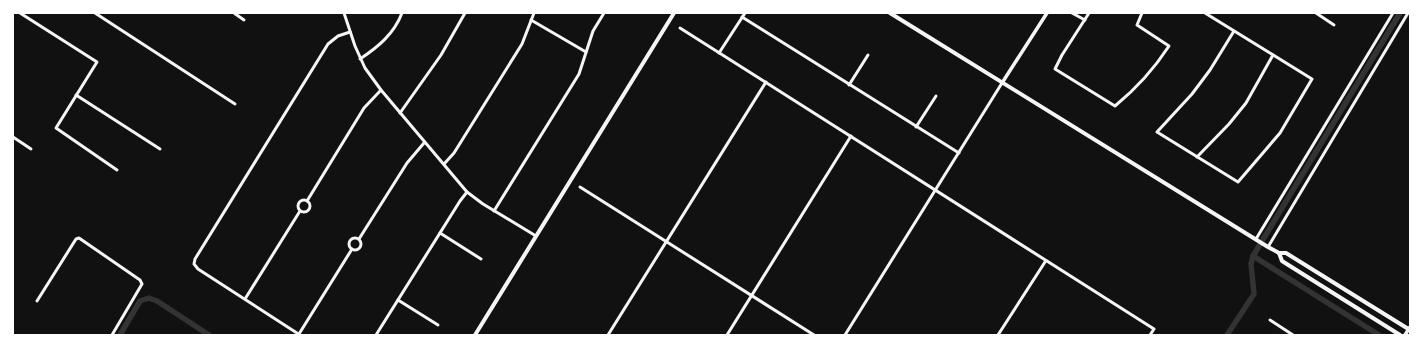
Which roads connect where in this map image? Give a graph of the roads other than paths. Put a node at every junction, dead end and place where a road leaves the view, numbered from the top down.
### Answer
1 (20, 13) edge
2 (95, 13) edge
3 (234, 13) edge
4 (344, 13) edge
5 (402, 13) edge
6 (465, 13) edge
7 (534, 13) edge
8 (604, 13) edge
9 (674, 13) edge
10 (745, 13) edge
11 (890, 13) edge
12 (1046, 13) edge
13 (1072, 13) edge
14 (1089, 13) edge
15 (1142, 13) edge
16 (1205, 13) edge
17 (1316, 13) edge
18 (1393, 13) edge
19 (1408, 13) edge
20 (742, 17) junction
21 (244, 20) dead end
22 (531, 20) junction
23 (1085, 20) junction
24 (1334, 25) dead end
25 (680, 28) dead end
26 (1234, 31) junction
27 (350, 32) junction
28 (586, 52) junction
29 (719, 53) junction
30 (868, 55) dead end
31 (1274, 55) junction
32 (360, 59) junction
33 (766, 82) junction
34 (1002, 83) junction
35 (849, 85) junction
36 (381, 90) junction
37 (76, 95) junction
38 (936, 96) dead end
39 (235, 104) dead end
40 (400, 113) junction
41 (916, 127) junction
42 (851, 136) junction
43 (13, 137) edge
44 (424, 142) junction
45 (31, 149) dead end
46 (160, 149) dead end
47 (959, 153) junction
48 (1197, 157) junction
49 (444, 164) junction
50 (117, 170) dead end
51 (580, 187) dead end
52 (936, 190) junction
53 (467, 192) junction
54 (307, 200) junction
55 (300, 211) junction
56 (494, 211) junction
57 (440, 233) junction
58 (536, 236) junction
59 (358, 239) junction
60 (1256, 239) junction
61 (666, 241) junction
62 (1267, 246) junction
63 (352, 249) junction
64 (1279, 253) junction
65 (481, 259) dead end
66 (1045, 262) junction
67 (751, 294) junction
68 (245, 299) junction
69 (398, 300) junction
70 (37, 301) dead end
71 (1270, 320) dead end
72 (438, 325) dead end
73 (1409, 329) edge
74 (112, 335) edge
75 (300, 335) edge
76 (376, 335) edge
77 (475, 335) edge
78 (608, 335) edge
79 (727, 335) edge
80 (814, 335) edge
81 (845, 335) edge
82 (998, 335) edge
83 (1150, 335) edge
84 (1292, 335) edge
85 (1400, 335) edge
86 (1405, 335) edge

1 - 37 street
2 - 39 street
3 - 21 street
4 - 27 street
5 - 32 street
6 - 40 street
7 - 22 street
8 - 28 street
9 - 58 main road
10 - 20 street
11 - 34 main road
12 - 34 street
13 - 23 street
14 - 23 street
15 - 23 street
16 - 26 street
17 - 24 street
18 - 60 street
19 - 62 street
20 - 29 street
20 - 35 street
22 - 28 street
22 - 49 street
25 - 29 street
26 - 31 street
26 - 48 street
27 - 32 street
27 - 68 street
28 - 56 street
29 - 33 street
30 - 35 street
31 - 48 street
31 - 48 street
32 - 36 street
33 - 42 street
33 - 61 street
34 - 47 street
34 - 60 main road
35 - 41 street
36 - 40 street
36 - 54 street
37 - 46 street
37 - 50 street
38 - 41 street
40 - 44 street
41 - 47 street
42 - 52 street
42 - 67 street
43 - 45 street
44 - 49 street
44 - 59 street
47 - 52 street
49 - 53 street
51 - 61 street
52 - 66 street
52 - 81 street
53 - 56 street
53 - 57 street
54 - 55 street
54 - 55 street
55 - 68 street
56 - 58 street
57 - 65 street
57 - 69 street
58 - 77 main road
59 - 63 street
59 - 63 street
60 - 62 main road
61 - 67 street
61 - 78 street
62 - 64 main road
63 - 75 street
64 - 73 main road
64 - 85 main road
66 - 82 street
66 - 83 street
67 - 79 street
67 - 80 street
68 - 75 street
69 - 72 street
69 - 76 street
70 - 74 street
71 - 84 street
73 - 86 street

